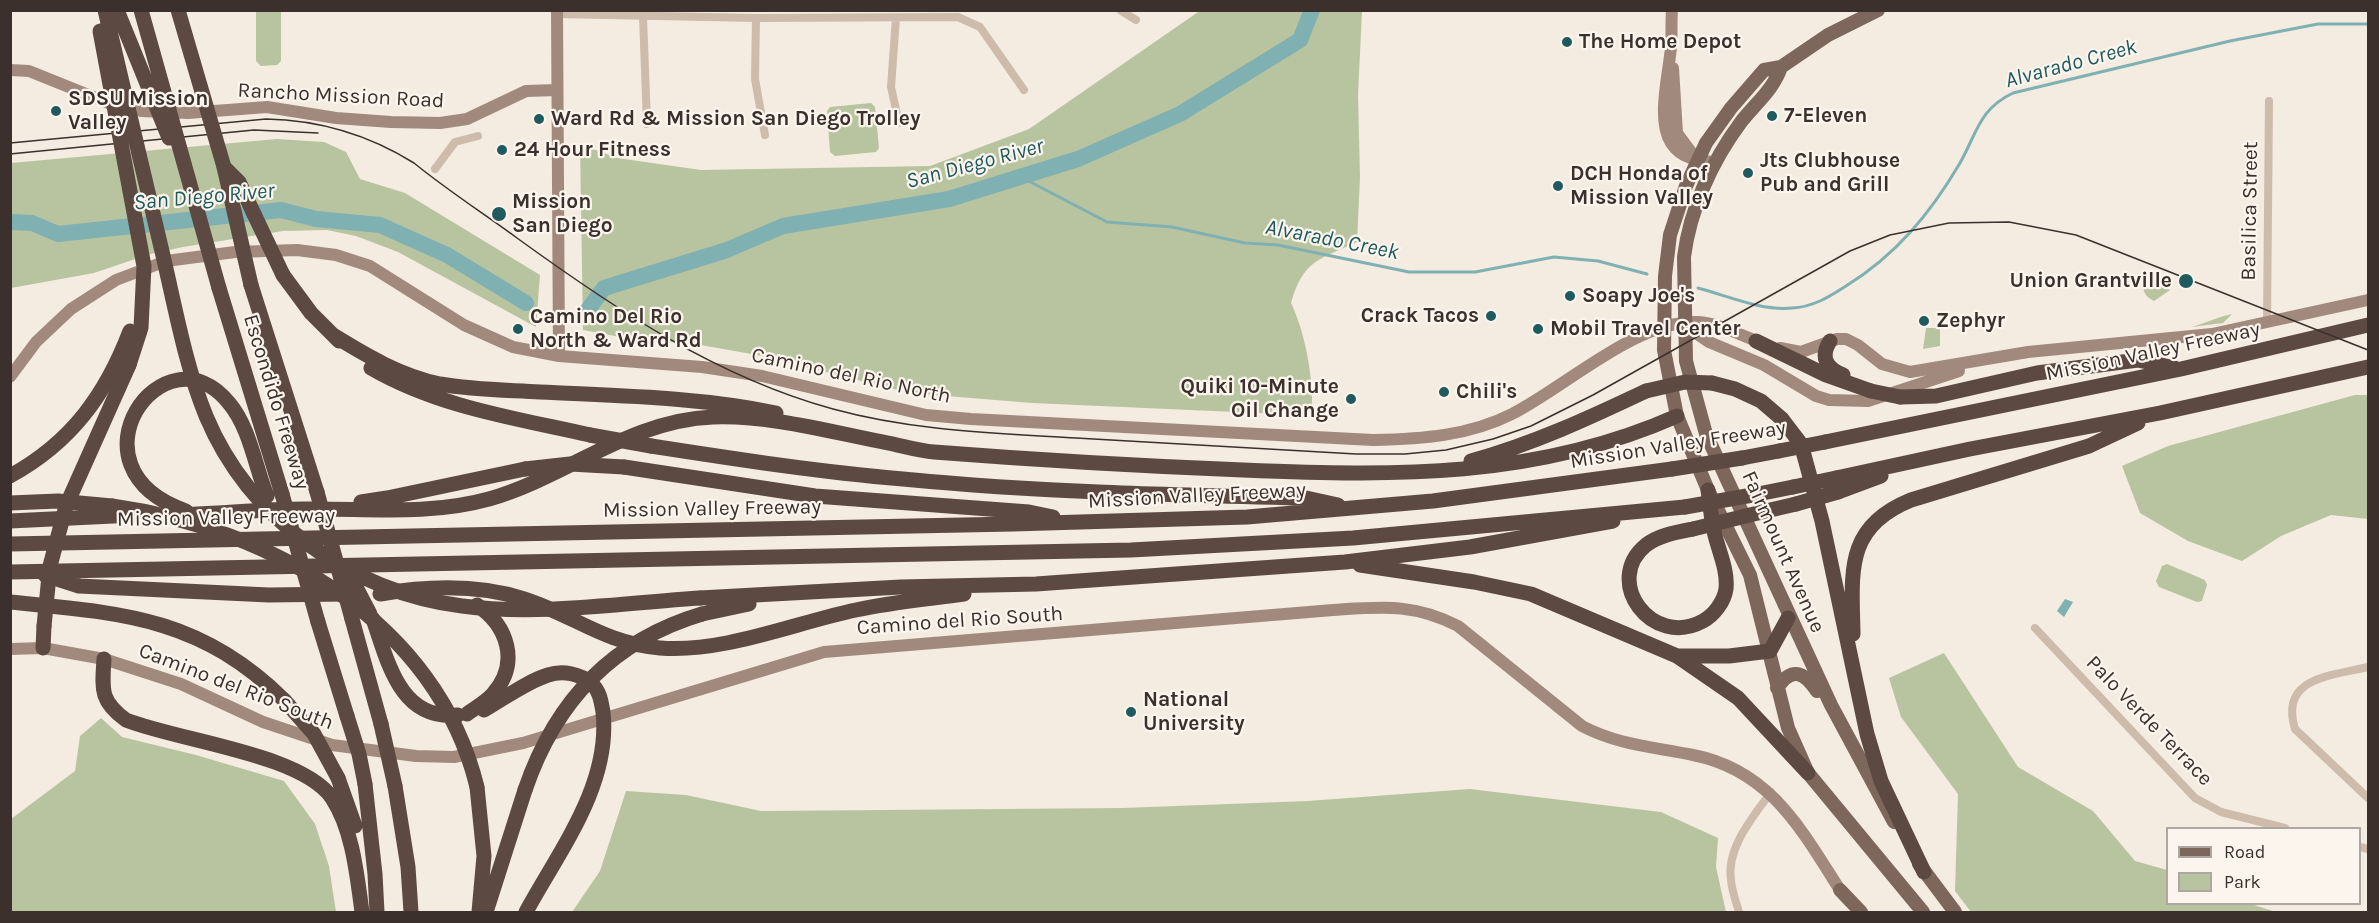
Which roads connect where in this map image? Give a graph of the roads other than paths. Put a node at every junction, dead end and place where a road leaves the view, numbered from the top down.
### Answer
1 (96, 10) edge
2 (105, 10) edge
3 (117, 10) edge
4 (141, 10) edge
5 (178, 10) edge
6 (1120, 10) edge
7 (1672, 10) edge
8 (1878, 10) edge
9 (557, 12) edge
10 (642, 16) junction
11 (756, 18) junction
12 (896, 18) junction
13 (1136, 20) dead end
14 (1781, 67) junction
15 (10, 70) edge
16 (43, 77) junction
17 (10, 80) edge
18 (557, 90) junction
19 (1024, 90) dead end
20 (2269, 101) dead end
21 (899, 123) dead end
22 (647, 124) dead end
23 (765, 135) dead end
24 (478, 136) dead end
25 (1698, 161) junction
26 (1716, 162) junction
27 (224, 167) junction
28 (435, 169) dead end
29 (194, 196) junction
30 (2368, 300) edge
31 (2267, 322) junction
32 (1683, 324) junction
33 (2368, 325) edge
34 (1664, 327) junction
35 (136, 330) junction
36 (333, 335) junction
37 (1756, 341) junction
38 (1830, 341) junction
39 (2015, 354) junction
40 (559, 356) junction
41 (2368, 367) edge
42 (2181, 369) junction
43 (1910, 372) junction
44 (10, 377) edge
45 (1865, 390) junction
46 (1899, 394) junction
47 (2160, 413) junction
48 (1677, 416) junction
49 (951, 452) junction
50 (1432, 471) junction
51 (10, 476) edge
52 (1837, 485) junction
53 (1708, 490) junction
54 (274, 495) junction
55 (10, 503) edge
56 (1685, 507) junction
57 (301, 508) junction
58 (1359, 509) junction
59 (192, 513) junction
60 (10, 521) edge
61 (1080, 522) junction
62 (330, 540) junction
63 (10, 544) edge
64 (1345, 562) junction
65 (32, 571) junction
66 (10, 572) edge
67 (1036, 584) junction
68 (380, 594) junction
69 (808, 594) junction
70 (10, 602) edge
71 (1788, 618) junction
72 (2035, 628) dead end
73 (43, 648) junction
74 (10, 649) edge
75 (1770, 651) junction
76 (1677, 656) junction
77 (104, 659) junction
78 (1853, 667) junction
79 (2368, 667) edge
80 (1777, 688) junction
81 (1831, 705) junction
82 (467, 714) junction
83 (603, 718) junction
84 (389, 752) junction
85 (1808, 773) junction
86 (1771, 792) junction
87 (2368, 798) edge
88 (2281, 827) edge
89 (1924, 872) junction
90 (1840, 890) junction
91 (363, 912) edge
92 (377, 912) edge
93 (411, 912) edge
94 (478, 912) edge
95 (486, 912) edge
96 (526, 912) edge
97 (1738, 912) edge
98 (1850, 912) edge
99 (1861, 912) edge
100 (1923, 912) edge
101 (1955, 912) edge

1 - 35 highway, bridge
2 - 69 highway, bridge
3 - 29 highway, bridge
4 - 29 highway, Escondido Freeway, bridge
5 - 27 highway, Escondido Freeway, bridge
6 - 13 street
7 - 25 street
8 - 14 main road, Fairmount Avenue
9 - 10 street
9 - 18 street
10 - 11 street
10 - 22 street
11 - 12 street
11 - 23 street
12 - 19 street
12 - 21 street
14 - 25 main road, Fairmount Avenue
14 - 26 main road, Fairmount Avenue
15 - 16 street, Rancho Mission Road
16 - 17 street, Rancho Mission Road
16 - 18 street, Rancho Mission Road
18 - 40 street
20 - 31 street, Basilica Street
24 - 28 street
25 - 26 street
25 - 34 main road, Fairmount Avenue
26 - 32 main road, Fairmount Avenue
27 - 36 highway, bridge
27 - 62 highway, Escondido Freeway, bridge
29 - 54 highway, Escondido Freeway, bridge
30 - 31 street
31 - 39 street
32 - 34 street, Camino del Rio North
32 - 37 street, Camino del Rio North
32 - 46 street
32 - 71 main road, Fairmount Avenue
33 - 42 highway, Mission Valley Freeway
34 - 40 street, Camino del Rio North
34 - 48 main road, Fairmount Avenue
35 - 51 highway
35 - 73 highway, bridge
36 - 49 highway
36 - 58 highway, bridge
37 - 38 street, Camino del Rio North
37 - 45 highway
38 - 43 street
38 - 45 highway
39 - 43 street
39 - 46 street
40 - 44 street, Camino del Rio North
41 - 47 highway
42 - 46 highway
42 - 58 highway, Mission Valley Freeway, bridge
43 - 46 street
45 - 46 highway, bridge
47 - 52 highway
47 - 78 highway
48 - 50 highway
48 - 53 main road, Fairmount Avenue
49 - 50 highway
49 - 57 highway
50 - 78 highway, bridge
52 - 53 highway, bridge
52 - 56 highway, bridge
53 - 75 main road, Fairmount Avenue
54 - 59 highway
54 - 92 highway, Escondido Freeway, bridge
55 - 94 highway, bridge
56 - 64 highway
56 - 65 highway
57 - 59 highway
57 - 61 highway, bridge
58 - 61 highway, Mission Valley Freeway
59 - 60 highway
61 - 63 highway, Mission Valley Freeway
62 - 82 highway, bridge
62 - 84 highway, Escondido Freeway, bridge
64 - 67 highway
64 - 76 highway
65 - 66 highway
65 - 68 highway
67 - 68 highway
67 - 69 highway
68 - 82 highway
69 - 95 highway, bridge
70 - 91 highway, bridge
71 - 75 highway
71 - 81 main road, Fairmount Avenue
72 - 88 street, Palo Verde Terrace
73 - 74 street, Camino del Rio South
73 - 77 street, Camino del Rio South
75 - 76 highway
75 - 80 main road, Fairmount Avenue
76 - 85 highway
77 - 84 street, Camino del Rio South
77 - 91 highway
78 - 89 highway
79 - 87 street
80 - 81 main road
80 - 85 main road, Fairmount Avenue
81 - 89 main road, Fairmount Avenue
82 - 83 highway
83 - 84 street, Camino del Rio South
83 - 86 street, Camino del Rio South
83 - 96 highway
84 - 93 highway, Escondido Freeway, bridge
85 - 100 main road, Fairmount Avenue
86 - 90 street, Camino del Rio South
86 - 97 street
89 - 101 main road, Fairmount Avenue
90 - 98 main road
90 - 99 main road

